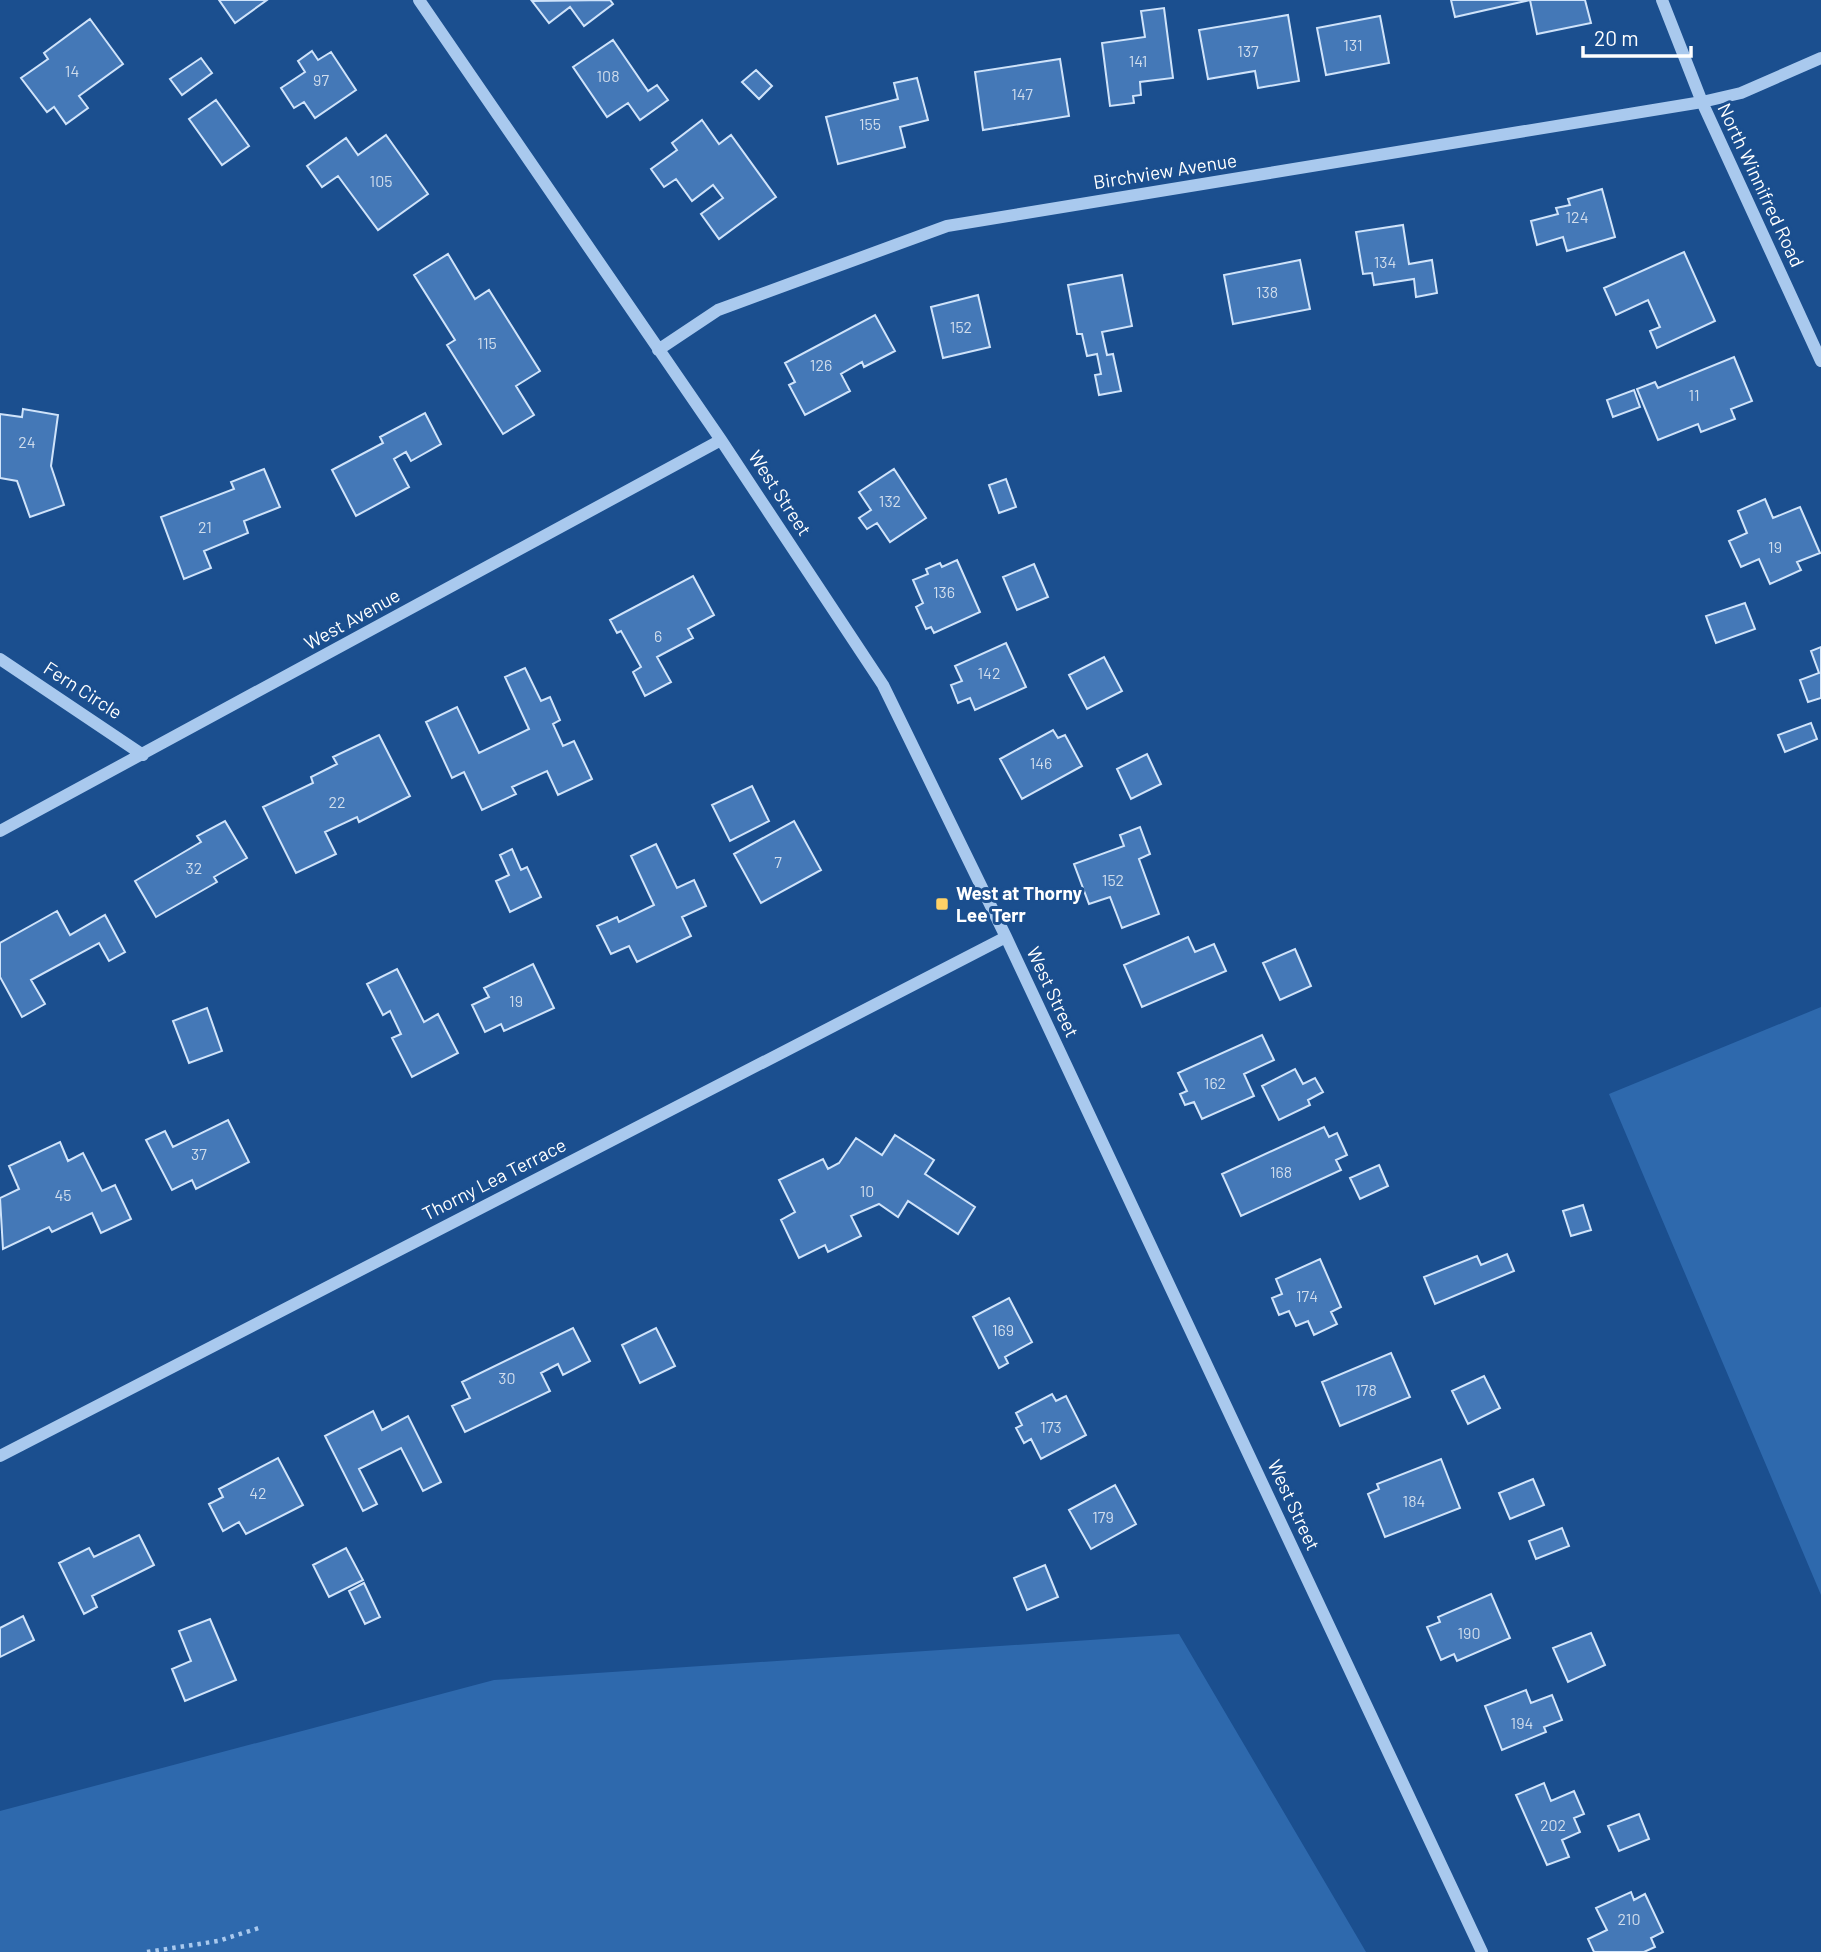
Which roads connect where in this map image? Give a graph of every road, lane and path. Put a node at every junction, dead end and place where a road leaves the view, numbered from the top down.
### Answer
1 (419, 0) edge
2 (1661, 0) edge
3 (1821, 58) edge
4 (1702, 102) junction
5 (658, 350) junction
6 (1821, 361) edge
7 (721, 440) junction
8 (0, 659) edge
9 (143, 755) junction
10 (0, 831) edge
11 (1006, 937) junction
12 (0, 1456) edge
13 (262, 1927) dead end
14 (147, 1952) edge
15 (1482, 1952) edge

1 - 5 street, West Street
2 - 4 street, North Winnifred Road
3 - 4 street, Birchview Avenue
4 - 5 street, Birchview Avenue
4 - 6 street, North Winnifred Road
5 - 7 street, West Street
7 - 9 street, West Avenue
7 - 11 street, West Street
8 - 9 street, Fern Circle
9 - 10 street, West Avenue
11 - 12 street, Thorny Lea Terrace
11 - 15 street, West Street
13 - 14 path

